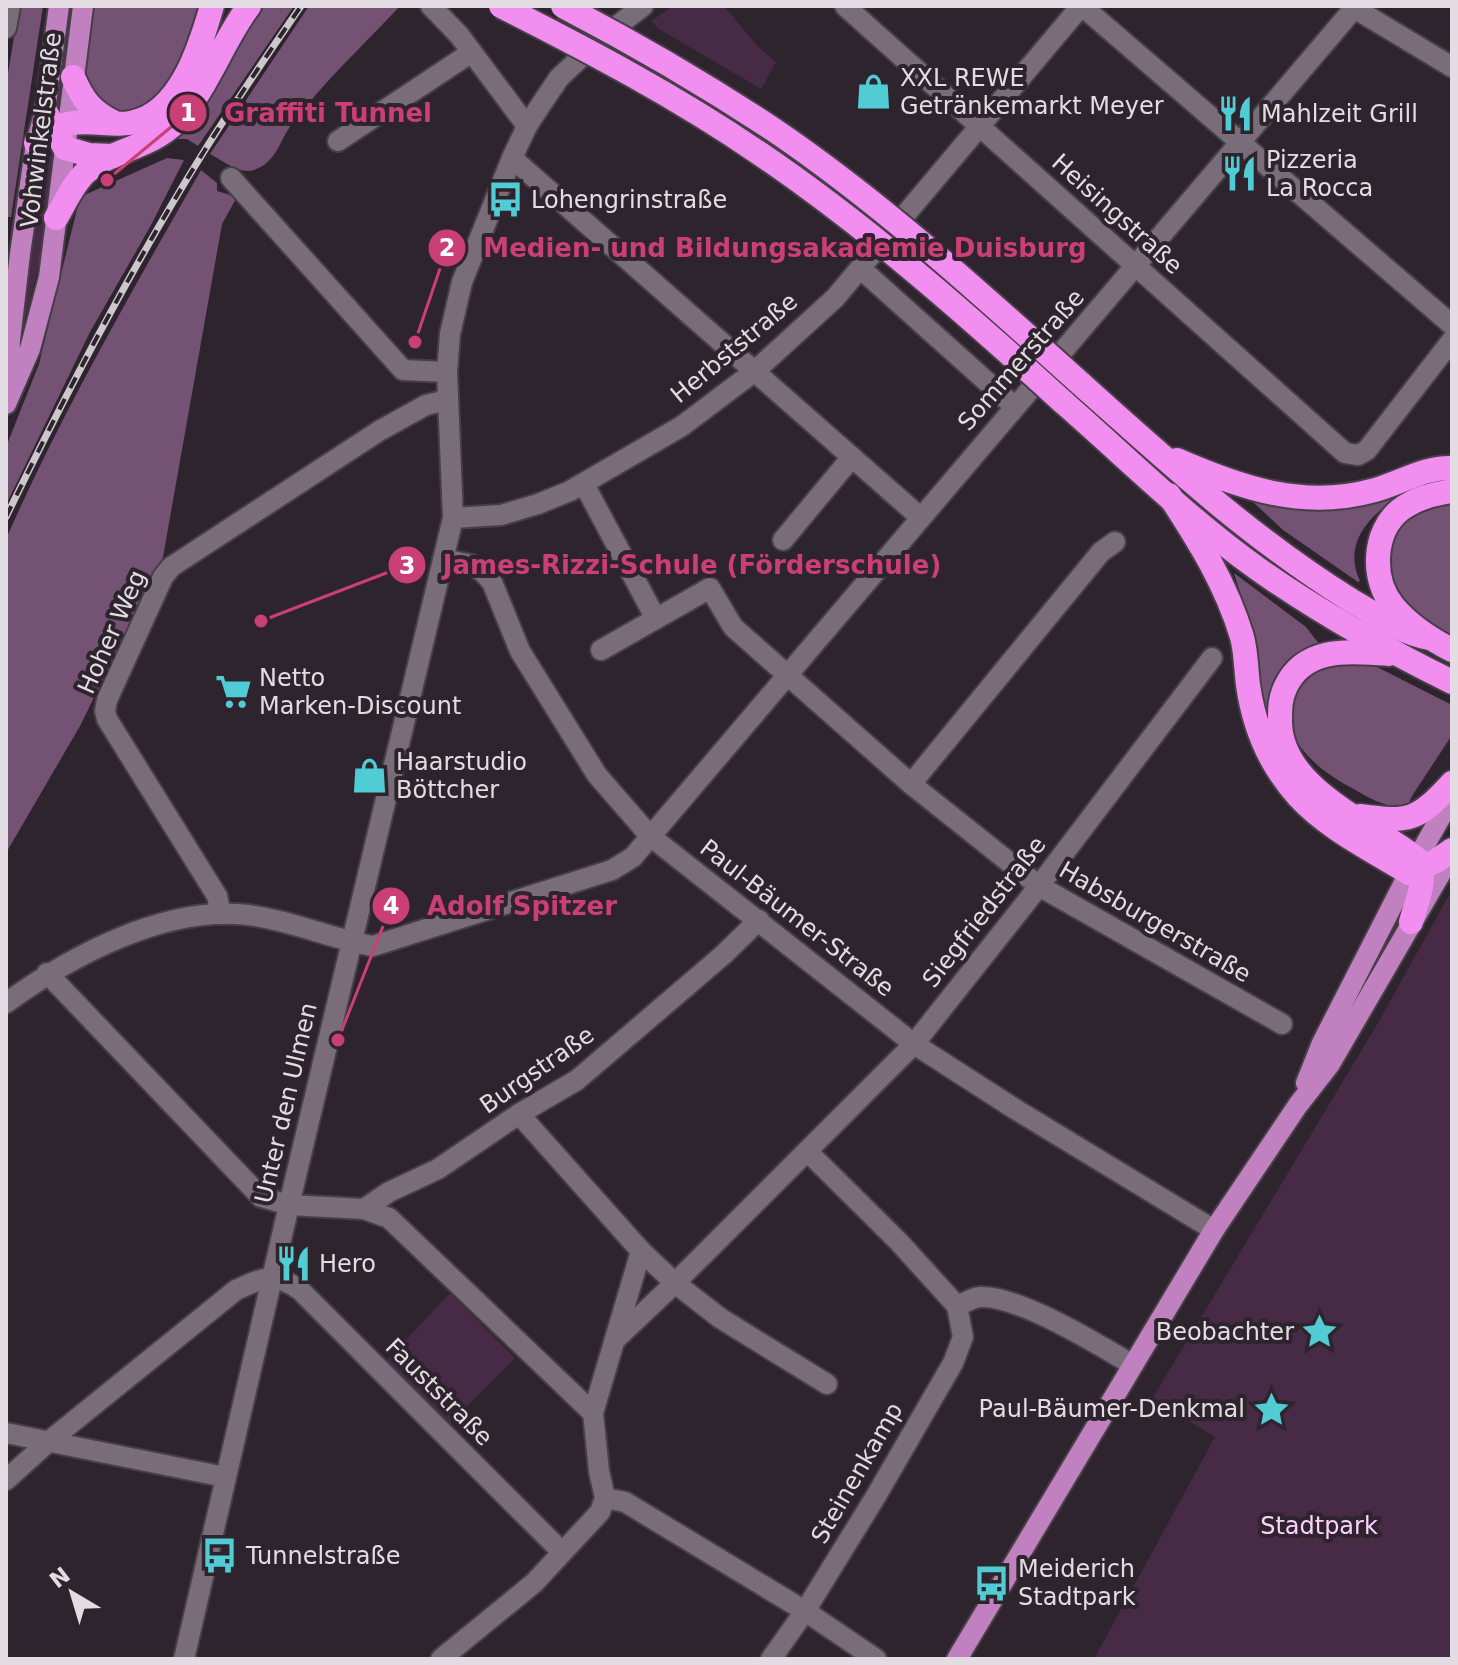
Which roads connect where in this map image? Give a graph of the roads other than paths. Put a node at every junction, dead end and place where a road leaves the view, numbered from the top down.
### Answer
1 (10, 6) edge
2 (59, 6) edge
3 (83, 6) edge
4 (212, 6) edge
5 (249, 6) edge
6 (431, 6) edge
7 (501, 6) edge
8 (563, 6) edge
9 (582, 6) edge
10 (643, 6) edge
11 (845, 6) edge
12 (1082, 6) edge
13 (1355, 7) edge
14 (6, 28) edge
15 (616, 33) junction
16 (472, 52) junction
17 (1452, 67) edge
18 (73, 77) junction
19 (115, 123) junction
20 (527, 126) junction
21 (980, 126) junction
22 (53, 131) junction
23 (338, 141) dead end
24 (1239, 143) junction
25 (113, 156) junction
26 (512, 158) junction
27 (231, 178) dead end
28 (56, 218) junction
29 (1136, 265) junction
30 (860, 268) junction
31 (1452, 325) edge
32 (1452, 340) edge
33 (755, 371) junction
34 (447, 372) junction
35 (447, 400) junction
36 (7, 401) edge
37 (1014, 406) junction
38 (1156, 451) junction
39 (852, 457) junction
40 (1452, 468) edge
41 (584, 484) junction
42 (1452, 491) edge
43 (1169, 495) junction
44 (920, 517) junction
45 (453, 518) junction
46 (783, 540) dead end
47 (1115, 542) dead end
48 (443, 559) junction
49 (656, 619) junction
50 (1429, 638) junction
51 (601, 650) dead end
52 (1452, 650) edge
53 (1396, 655) junction
54 (1212, 658) dead end
55 (787, 673) junction
56 (1452, 682) edge
57 (1452, 783) edge
58 (911, 784) junction
59 (1452, 797) edge
60 (1349, 814) junction
61 (650, 836) junction
62 (1452, 852) edge
63 (1416, 867) junction
64 (1039, 886) junction
65 (221, 914) junction
66 (759, 920) junction
67 (1411, 922) junction
68 (351, 943) junction
69 (47, 973) junction
70 (6, 1003) edge
71 (1282, 1024) dead end
72 (914, 1044) junction
73 (1298, 1105) junction
74 (519, 1114) junction
75 (807, 1151) junction
76 (289, 1205) junction
77 (364, 1209) junction
78 (1214, 1230) junction
79 (641, 1251) junction
80 (273, 1277) junction
81 (675, 1283) junction
82 (957, 1306) junction
83 (614, 1341) junction
84 (1133, 1365) junction
85 (827, 1384) dead end
86 (593, 1413) junction
87 (6, 1433) edge
88 (48, 1442) junction
89 (225, 1477) junction
90 (6, 1480) edge
91 (605, 1498) junction
92 (562, 1552) junction
93 (805, 1611) junction
94 (184, 1659) edge
95 (441, 1659) edge
96 (771, 1659) edge
97 (876, 1659) edge
98 (957, 1659) edge

1 - 14 street, Vohwinkelstraße
2 - 22 main road, Vohwinkelstraße
3 - 18 main road, Vohwinkelstraße
4 - 19 highway
5 - 25 highway
6 - 16 street
7 - 43 highway, bridge
8 - 15 highway, bridge
9 - 15 highway, bridge
10 - 20 street, Unter den Ulmen
11 - 21 street, Heisingstraße
12 - 21 street, Herbststraße
12 - 24 street
13 - 17 street
13 - 24 street, Sommerstraße
15 - 38 highway, bridge
16 - 20 street
16 - 23 street
18 - 19 highway
18 - 22 main road, Vohwinkelstraße
19 - 22 highway
20 - 26 street, Unter den Ulmen
21 - 29 street, Heisingstraße
21 - 30 street, Herbststraße
22 - 25 highway
22 - 28 main road, Vohwinkelstraße
22 - 36 main road, Vohwinkelstraße
24 - 29 street, Sommerstraße
24 - 31 street
25 - 28 highway
26 - 33 street
26 - 34 street, Unter den Ulmen
27 - 34 street
28 - 36 main road, Vohwinkelstraße
29 - 32 street, Heisingstraße
29 - 37 street, Sommerstraße
30 - 33 street, Herbststraße
30 - 37 street
33 - 39 street
33 - 41 street, Herbststraße
34 - 35 street, Unter den Ulmen
35 - 45 street, Unter den Ulmen
35 - 65 street, Hoher Weg
37 - 44 street, Sommerstraße
38 - 40 highway
38 - 50 highway
39 - 44 street
39 - 46 street
41 - 45 street, Herbststraße
41 - 49 street
42 - 50 highway
43 - 53 highway
43 - 63 highway
44 - 55 street, Sommerstraße
45 - 48 street, Unter den Ulmen
47 - 58 street
48 - 61 street, Paul-Bäumer-Straße
48 - 68 street, Unter den Ulmen
49 - 51 street
49 - 55 street
50 - 52 highway
53 - 56 highway
53 - 60 highway
54 - 64 street, Siegfriedstraße
55 - 58 street, Habsburgerstraße
55 - 61 street, Sommerstraße
57 - 60 highway
58 - 64 street, Habsburgerstraße
59 - 63 main road
60 - 63 highway
61 - 66 street, Paul-Bäumer-Straße
61 - 68 street, Sommerstraße
62 - 63 highway
62 - 67 main road
63 - 67 highway
63 - 73 main road
64 - 71 street, Habsburgerstraße
64 - 72 street, Siegfriedstraße
65 - 68 street
65 - 69 street
66 - 72 street, Paul-Bäumer-Straße
66 - 74 street, Burgstraße
67 - 73 main road
68 - 76 street, Unter den Ulmen
69 - 70 street
69 - 76 street
72 - 75 street, Siegfriedstraße
72 - 78 street, Paul-Bäumer-Straße
73 - 78 main road
74 - 77 street, Burgstraße
74 - 79 street
75 - 81 street, Siegfriedstraße
75 - 82 street
76 - 77 street
76 - 80 street, Unter den Ulmen
77 - 86 street
78 - 84 main road
79 - 81 street
79 - 83 street
80 - 88 street
80 - 89 street, Unter den Ulmen
80 - 92 street, Fauststraße
81 - 83 street, Siegfriedstraße
81 - 85 street
82 - 84 street
82 - 93 street, Steinenkamp
83 - 86 street
84 - 98 main road
86 - 91 street
87 - 88 street
88 - 89 street
88 - 90 street
89 - 94 street, Unter den Ulmen
91 - 92 street
91 - 93 street
92 - 95 street
93 - 96 street, Steinenkamp
93 - 97 street

